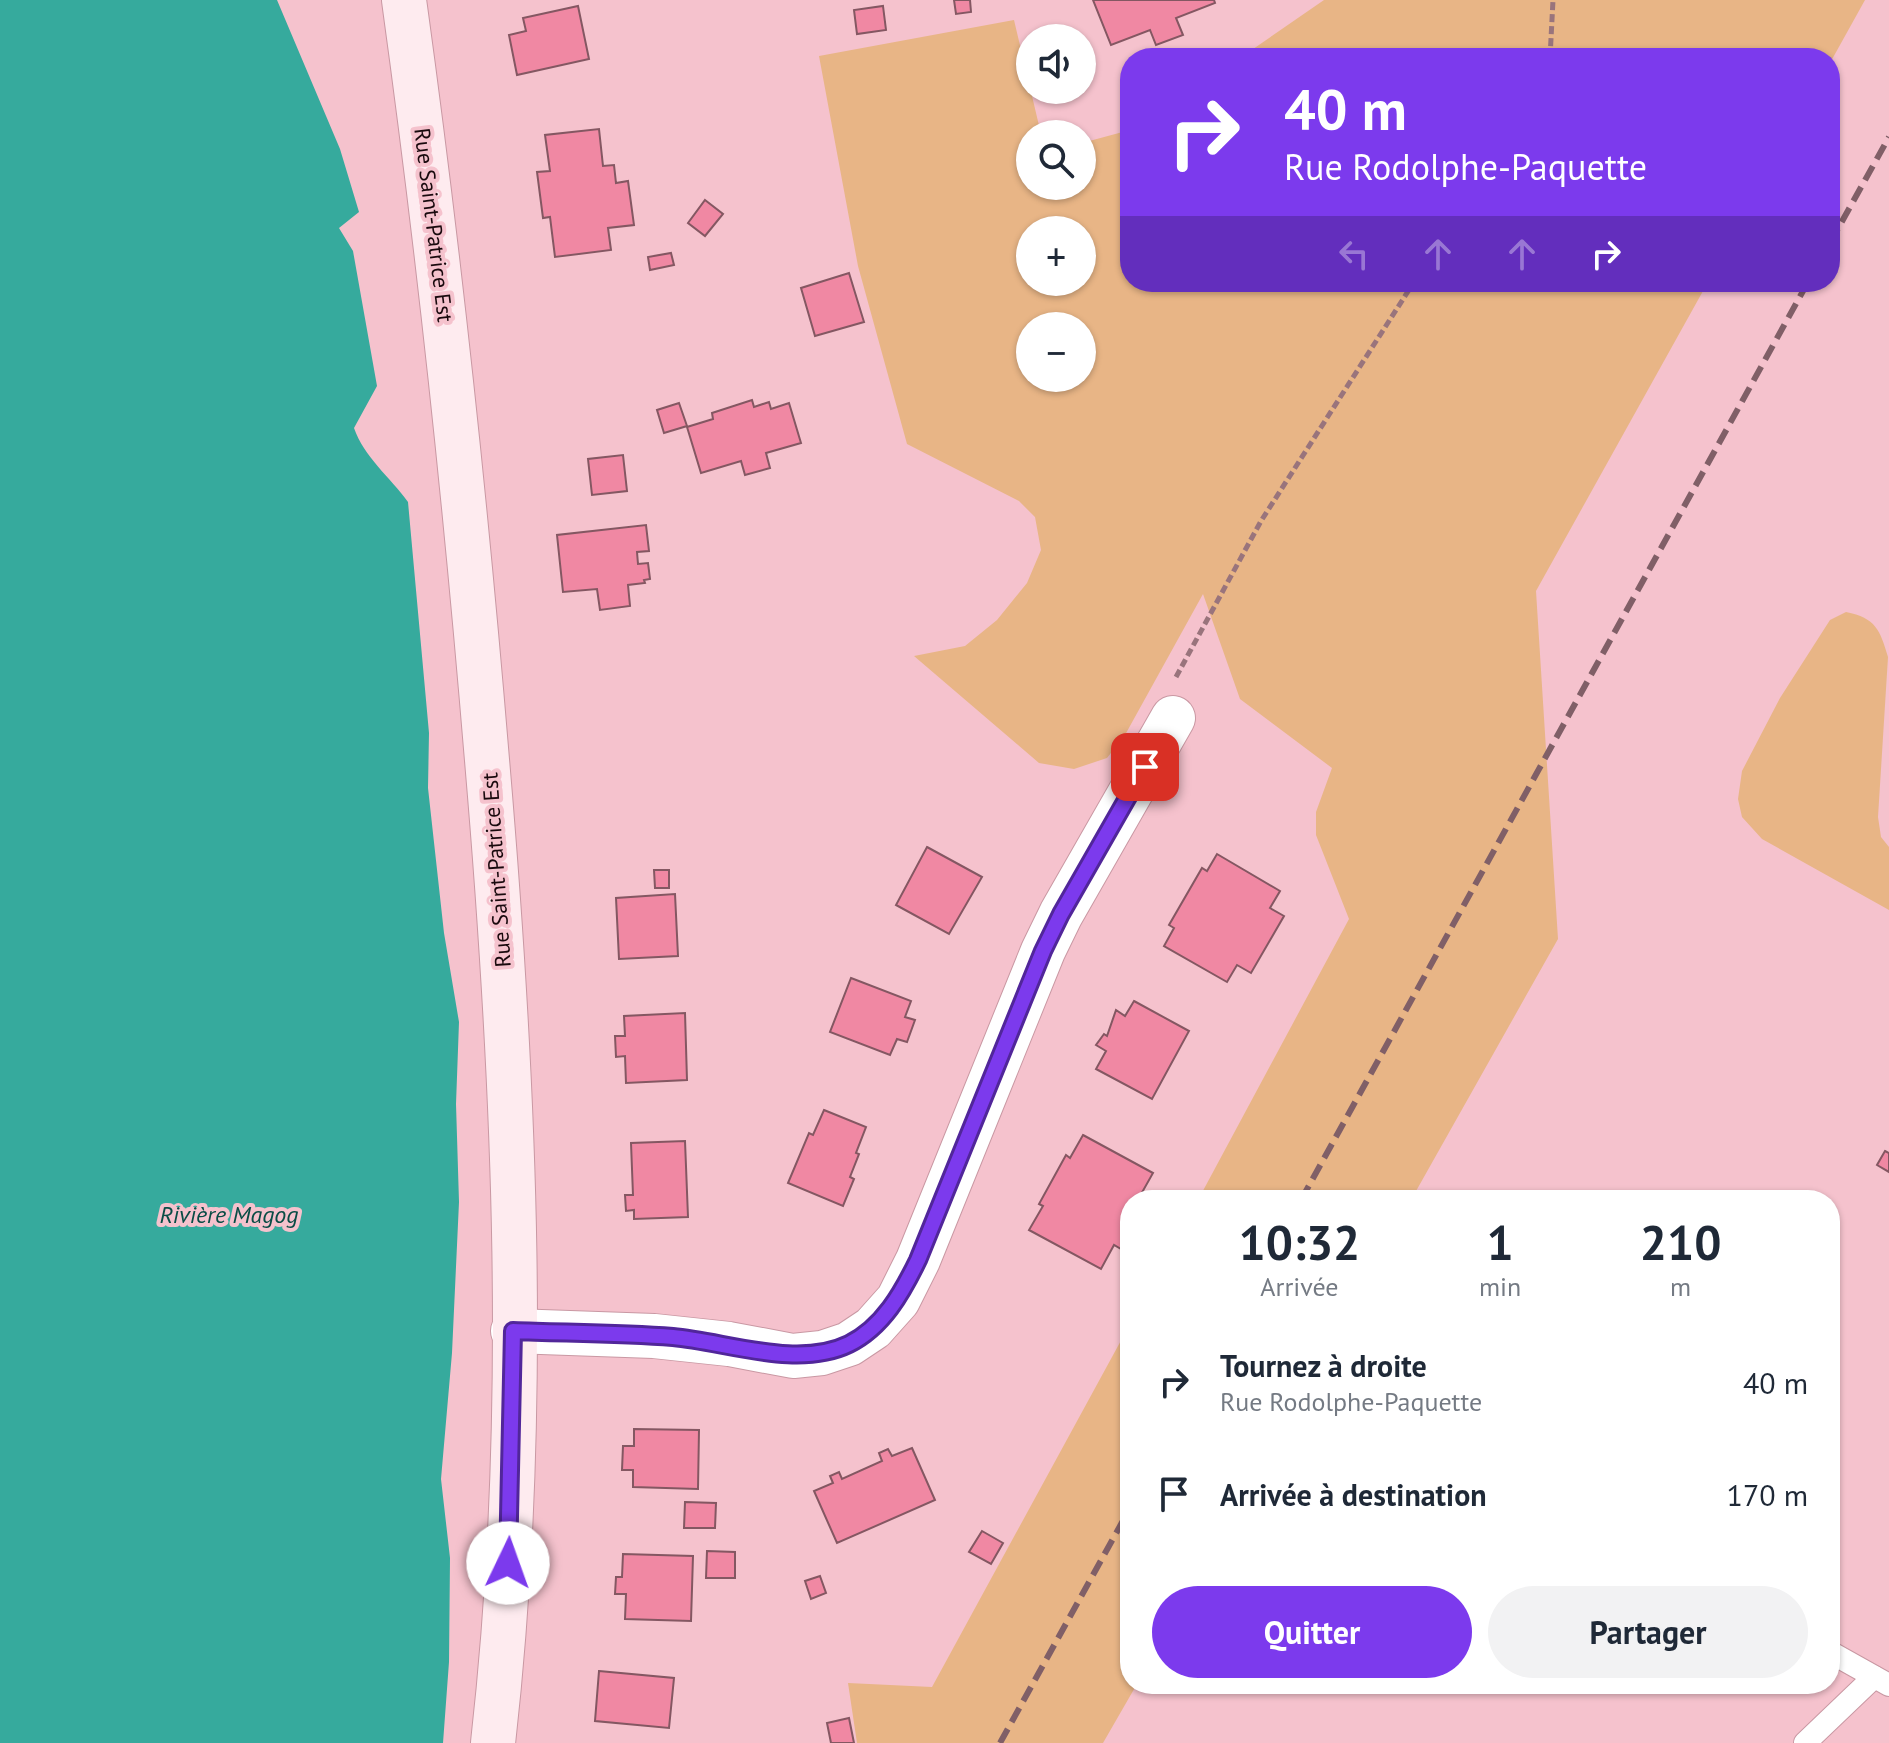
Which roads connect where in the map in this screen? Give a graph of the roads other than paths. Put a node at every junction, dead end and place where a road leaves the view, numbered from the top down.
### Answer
1 (404, 0) edge
2 (1173, 718) road end
3 (513, 1331) junction
4 (1840, 1658) edge
5 (1882, 1681) edge
6 (493, 1743) edge
7 (1805, 1743) edge

1 - 3 street, Rue Saint-Patrice Est
2 - 3 street
3 - 6 street, Rue Saint-Patrice Est
4 - 5 lane
5 - 7 lane

